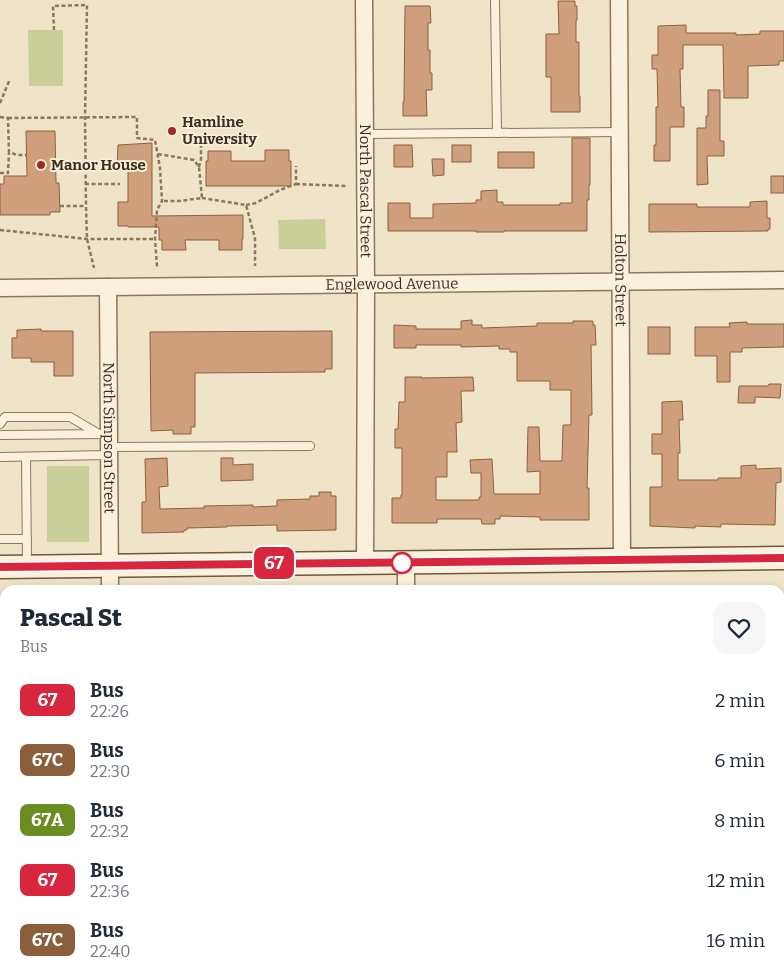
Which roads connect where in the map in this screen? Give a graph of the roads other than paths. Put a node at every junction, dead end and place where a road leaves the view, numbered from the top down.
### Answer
1 (364, 0) edge
2 (495, 0) edge
3 (618, 0) edge
4 (620, 132) junction
5 (497, 133) junction
6 (365, 134) junction
7 (784, 280) edge
8 (621, 282) junction
9 (366, 285) junction
10 (108, 287) junction
11 (0, 288) edge
12 (0, 424) edge
13 (0, 435) edge
14 (106, 442) junction
15 (310, 446) dead end
16 (0, 457) edge
17 (26, 457) junction
18 (0, 539) edge
19 (27, 539) junction
20 (784, 558) edge
21 (622, 559) junction
22 (364, 563) junction
23 (406, 563) junction
24 (109, 565) junction
25 (27, 566) junction
26 (0, 567) edge
27 (110, 585) edge
28 (406, 585) edge

1 - 6 street, North Pascal Street
2 - 5 lane
3 - 4 street, Holton Street
4 - 5 lane
4 - 8 street, Holton Street
5 - 6 lane
6 - 9 street, North Pascal Street
7 - 8 street, Englewood Avenue
8 - 9 street, Englewood Avenue
8 - 21 street, Holton Street
9 - 10 street, Englewood Avenue
9 - 22 street, North Pascal Street
10 - 11 street, Englewood Avenue
10 - 14 street, North Simpson Street
12 - 14 lane
13 - 14 lane
14 - 15 lane
14 - 17 lane
14 - 24 street, North Simpson Street
16 - 17 lane
17 - 19 lane
18 - 19 lane
19 - 25 lane
20 - 21 street
21 - 23 street
22 - 23 street
22 - 24 street
23 - 28 street
24 - 25 street
24 - 27 street, North Simpson Street
25 - 26 street

